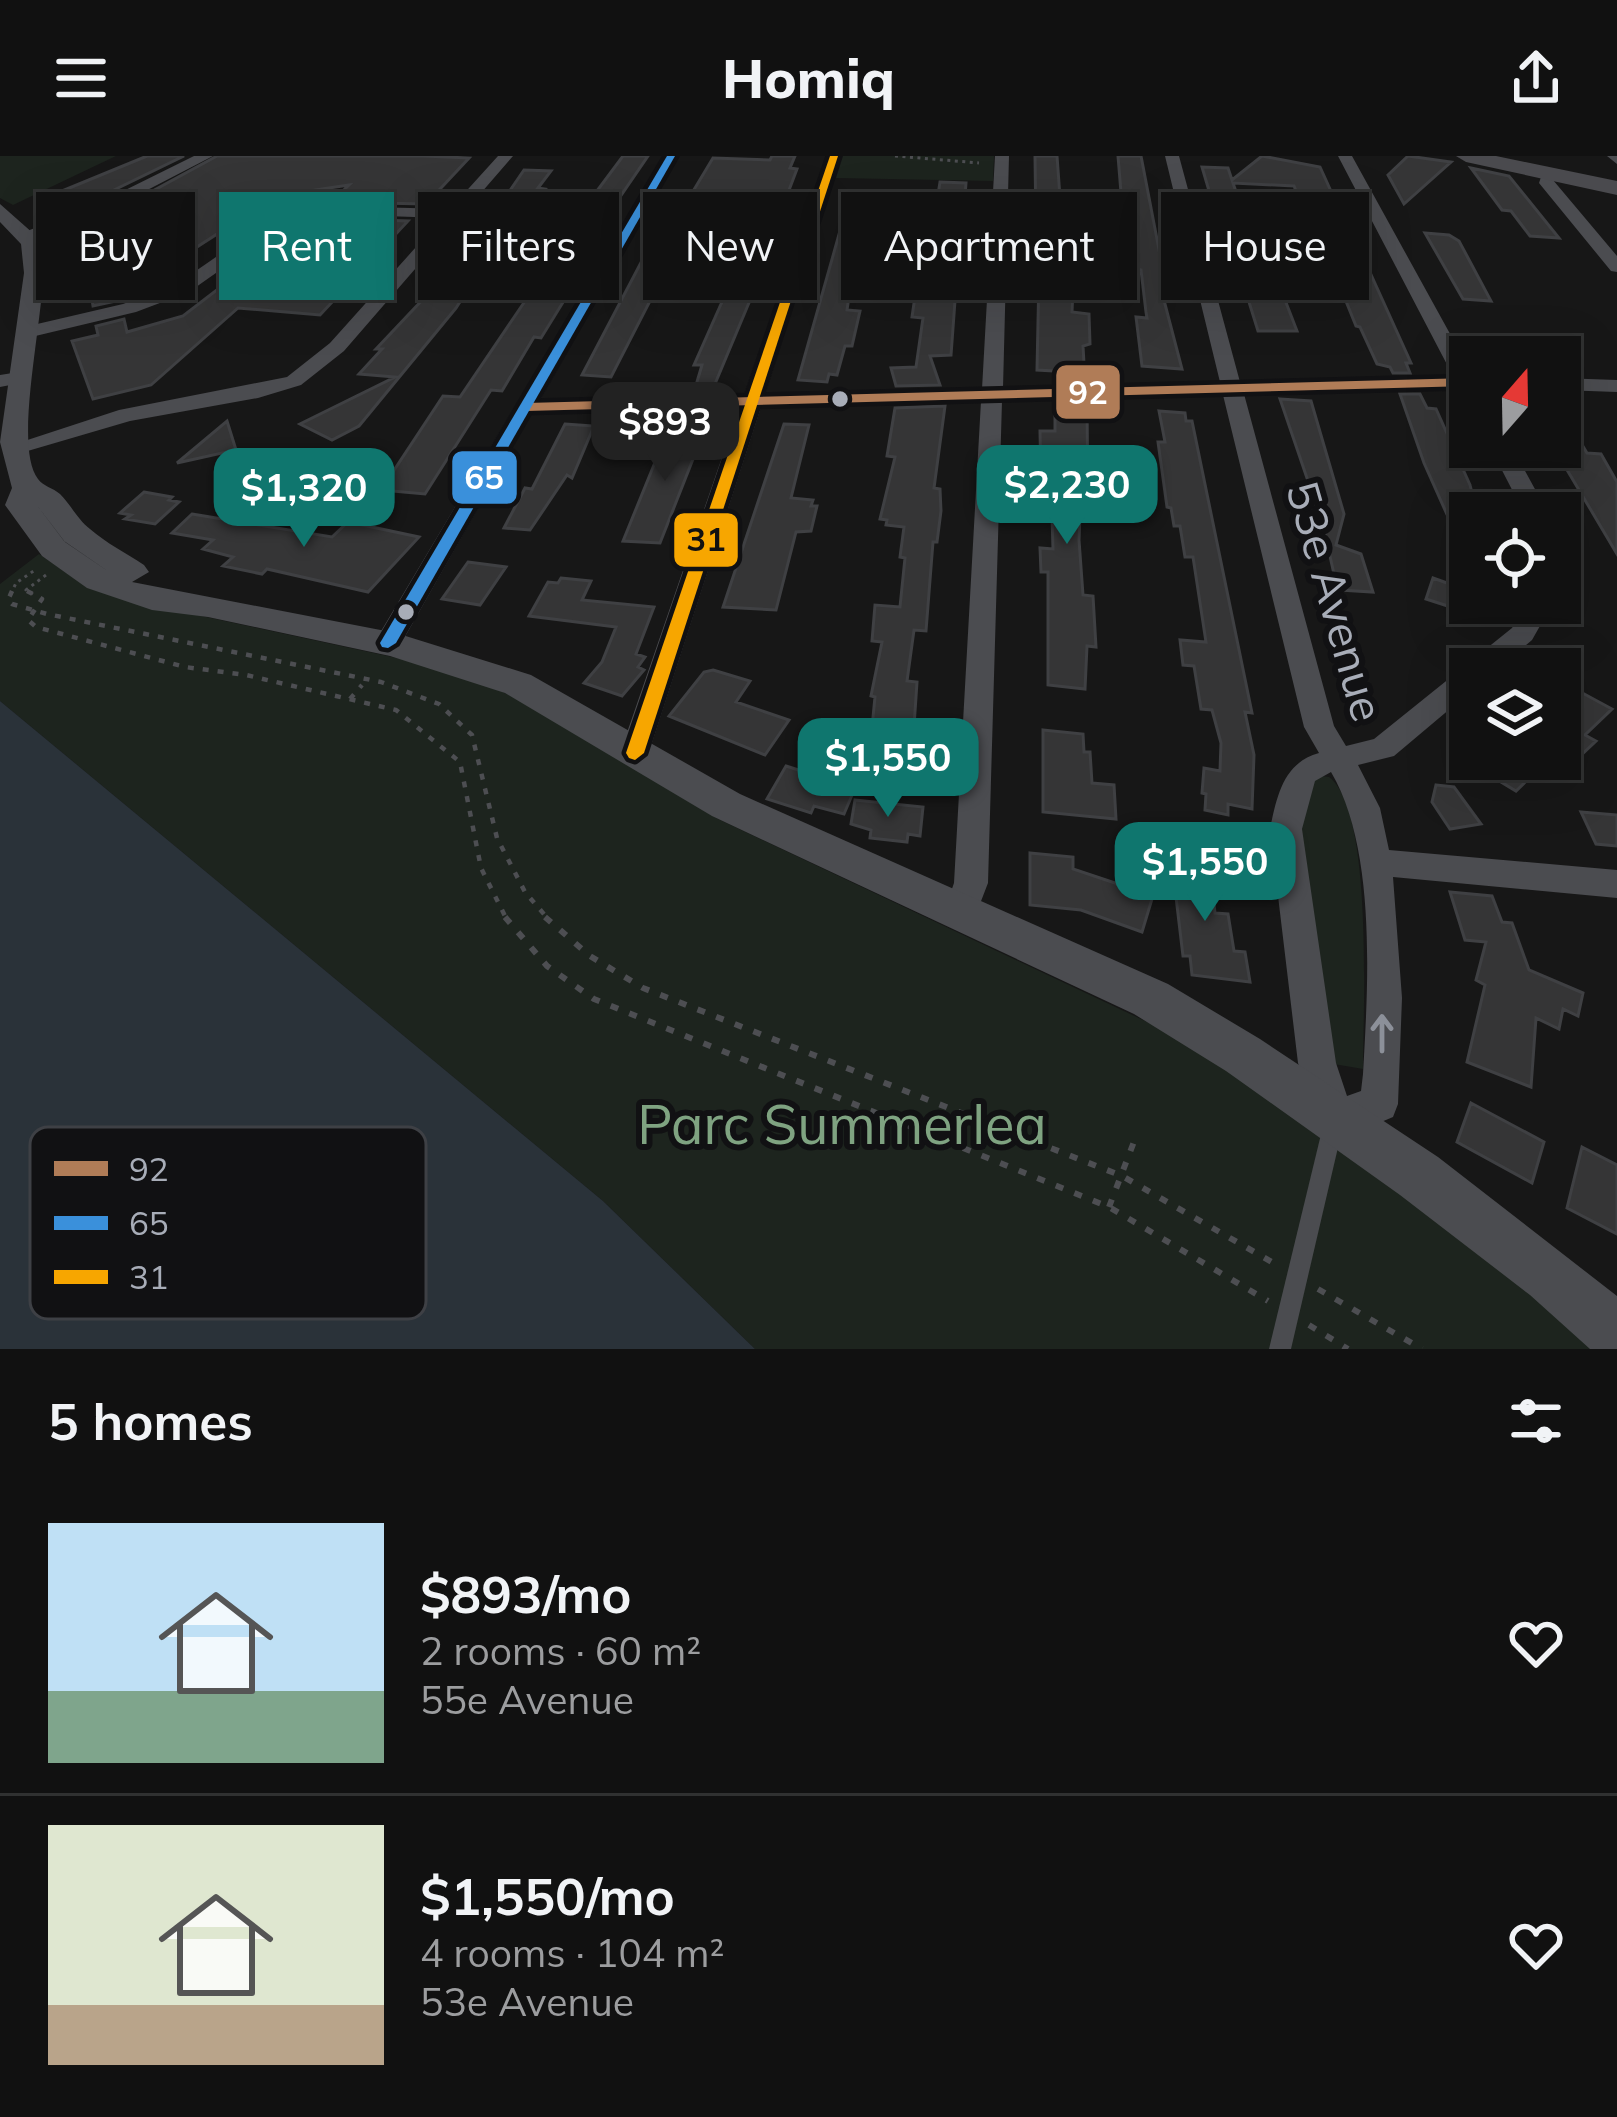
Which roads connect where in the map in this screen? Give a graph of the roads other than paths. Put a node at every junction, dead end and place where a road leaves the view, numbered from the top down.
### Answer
1 (206, 156) edge
2 (506, 156) edge
3 (671, 156) edge
4 (833, 156) edge
5 (1172, 156) edge
6 (1466, 156) edge
7 (1341, 158) edge
8 (1002, 160) edge
9 (1548, 174) junction
10 (1617, 188) edge
11 (473, 192) edge
12 (0, 210) edge
13 (418, 213) edge
14 (27, 234) junction
15 (418, 254) edge
16 (1617, 266) edge
17 (27, 332) junction
18 (1449, 349) edge
19 (9, 380) edge
20 (1449, 384) edge
21 (1581, 385) edge
22 (1617, 386) edge
23 (1230, 387) junction
24 (992, 394) junction
25 (753, 400) junction
26 (526, 407) junction
27 (15, 470) edge
28 (1528, 624) edge
29 (1505, 648) edge
30 (371, 671) junction
31 (1449, 694) edge
32 (635, 753) junction
33 (1338, 760) junction
34 (1374, 862) junction
35 (1617, 884) edge
36 (961, 912) junction
37 (1335, 1118) junction
38 (1617, 1334) edge
39 (1280, 1349) edge

1 - 14 street
2 - 11 street
3 - 26 street
4 - 25 street
5 - 23 street, 53e Avenue
6 - 9 main road
7 - 18 street
8 - 24 street
9 - 10 main road
9 - 16 street
12 - 14 street
13 - 17 street
14 - 17 street
15 - 27 street
17 - 19 street
19 - 27 street
20 - 23 street
21 - 22 street
23 - 24 street
23 - 33 street, 53e Avenue
24 - 25 street
24 - 36 street
25 - 26 street
25 - 32 street
26 - 30 street
27 - 30 street
28 - 29 street
30 - 32 street
31 - 33 street
32 - 36 street
33 - 34 street
33 - 37 street, 53e Avenue
34 - 35 street
37 -> 34 street
36 - 37 street
37 - 38 street
37 - 39 lane

